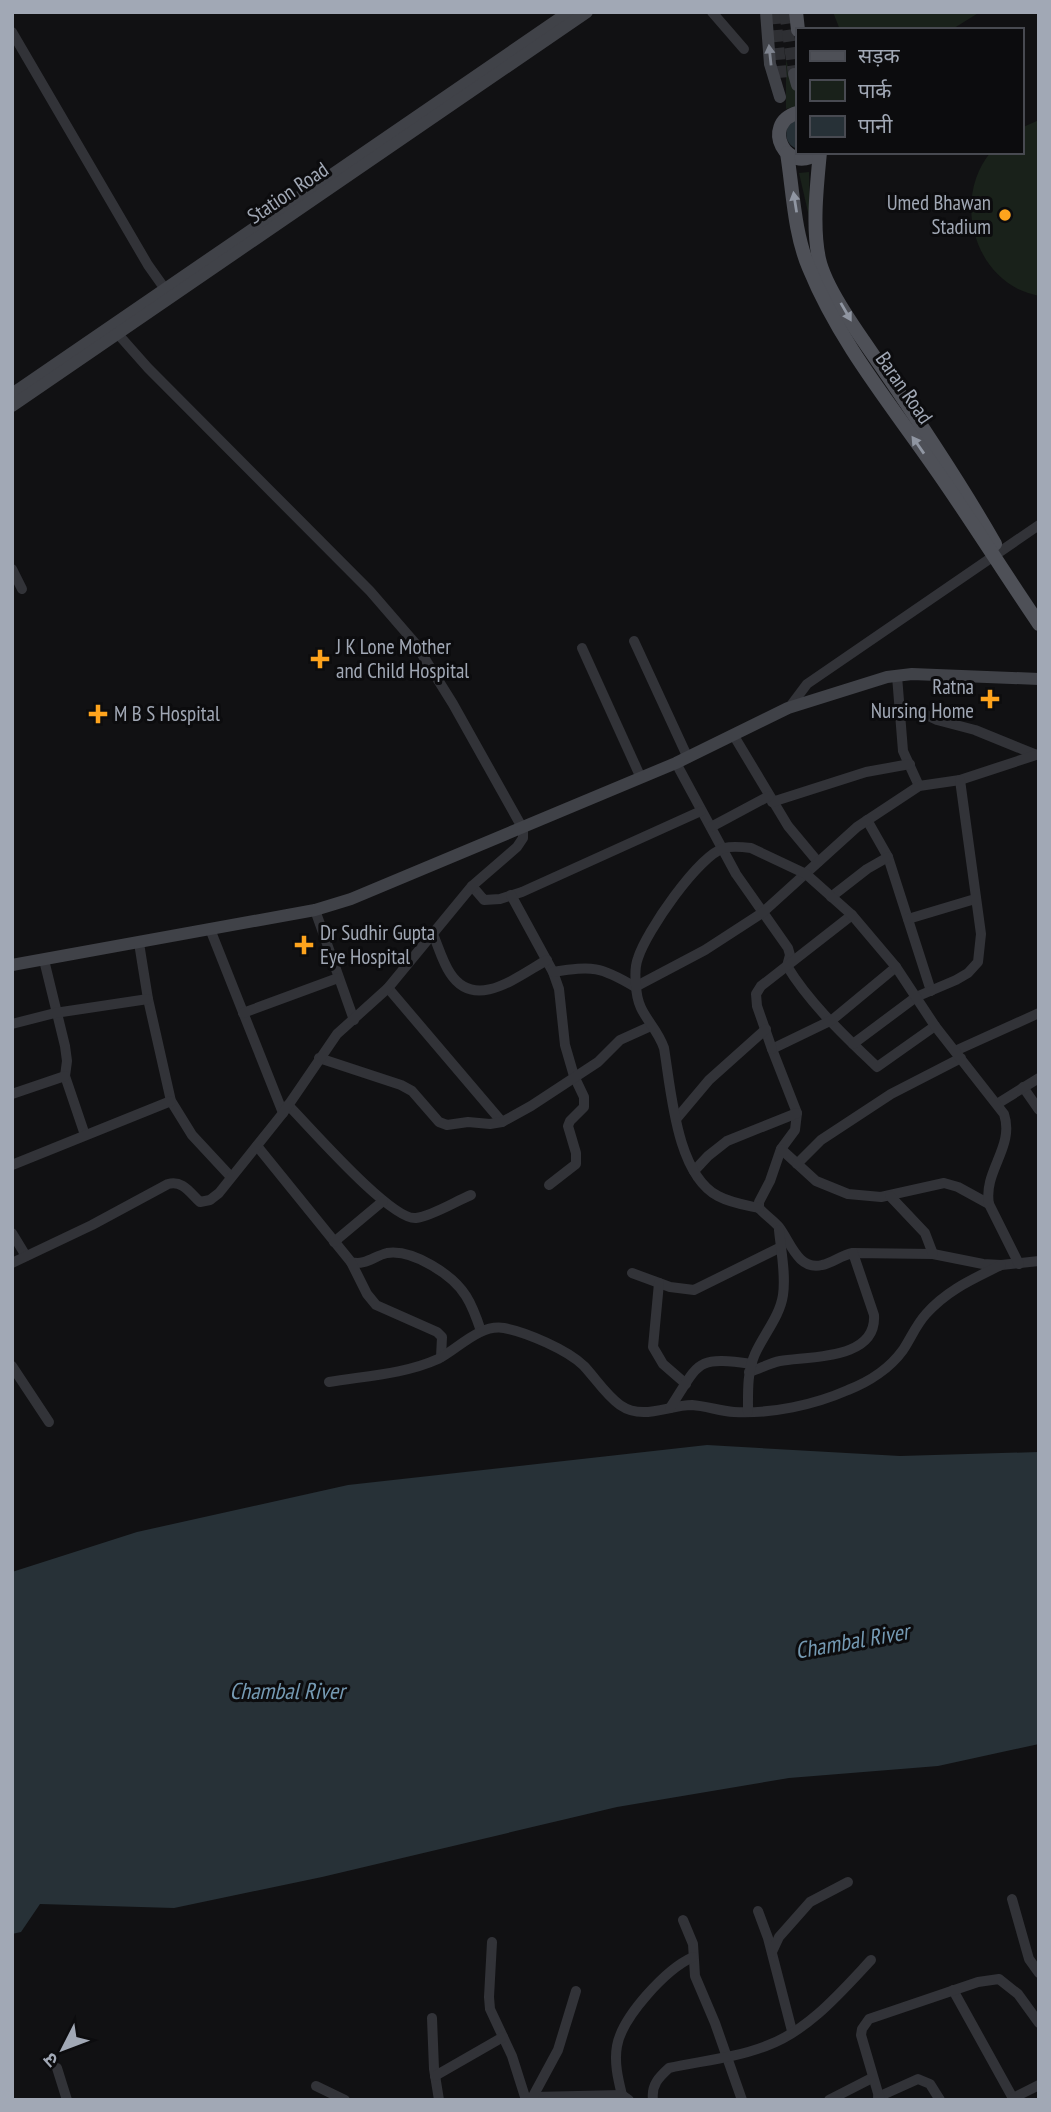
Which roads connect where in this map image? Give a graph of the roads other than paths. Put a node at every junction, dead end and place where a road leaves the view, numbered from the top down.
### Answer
1 (569, 12) edge
2 (587, 12) edge
3 (712, 12) edge
4 (766, 12) edge
5 (12, 32) edge
6 (744, 49) dead end
7 (791, 79) tunnel mouth
8 (780, 97) junction
9 (796, 114) edge
10 (781, 126) junction
11 (787, 153) junction
12 (815, 154) edge
13 (819, 154) edge
14 (811, 248) junction
15 (169, 294) junction
16 (117, 333) junction
17 (12, 394) edge
18 (12, 406) edge
19 (1039, 525) edge
20 (996, 554) junction
21 (12, 569) edge
22 (22, 589) dead end
23 (1039, 609) edge
24 (1039, 624) edge
25 (634, 641) dead end
26 (582, 648) dead end
27 (897, 676) junction
28 (1039, 679) edge
29 (899, 707) junction
30 (788, 708) junction
31 (734, 736) junction
32 (1037, 754) edge
33 (682, 760) junction
34 (910, 764) junction
35 (641, 778) junction
36 (960, 780) junction
37 (919, 786) junction
38 (770, 799) junction
39 (701, 811) junction
40 (867, 820) junction
41 (712, 827) junction
42 (523, 829) junction
43 (722, 849) junction
44 (888, 857) junction
45 (818, 862) junction
46 (806, 874) junction
47 (472, 886) junction
48 (511, 895) junction
49 (831, 897) junction
50 (975, 900) junction
51 (315, 911) junction
52 (762, 913) junction
53 (852, 915) junction
54 (908, 919) junction
55 (210, 929) junction
56 (432, 932) junction
57 (139, 943) junction
58 (44, 960) junction
59 (547, 960) junction
60 (12, 965) edge
61 (787, 965) junction
62 (896, 967) junction
63 (553, 972) junction
64 (338, 978) junction
65 (635, 987) junction
66 (388, 988) junction
67 (931, 991) junction
68 (916, 997) junction
69 (148, 999) junction
70 (55, 1013) junction
71 (243, 1013) junction
72 (1039, 1013) edge
73 (354, 1020) junction
74 (832, 1020) junction
75 (12, 1024) edge
76 (651, 1026) junction
77 (935, 1026) junction
78 (766, 1029) junction
79 (853, 1044) junction
80 (772, 1049) junction
81 (958, 1054) junction
82 (319, 1058) junction
83 (65, 1076) junction
84 (574, 1076) junction
85 (1039, 1078) edge
86 (1023, 1087) junction
87 (12, 1094) edge
88 (171, 1101) junction
89 (997, 1104) junction
90 (286, 1109) junction
91 (1039, 1110) edge
92 (797, 1113) junction
93 (677, 1118) junction
94 (502, 1122) junction
95 (85, 1135) junction
96 (257, 1146) junction
97 (781, 1149) junction
98 (797, 1164) junction
99 (12, 1165) edge
100 (694, 1171) junction
101 (231, 1177) junction
102 (550, 1185) dead end
103 (471, 1195) dead end
104 (890, 1196) junction
105 (383, 1201) junction
106 (989, 1204) junction
107 (759, 1208) junction
108 (779, 1226) junction
109 (12, 1233) edge
110 (334, 1242) junction
111 (780, 1247) junction
112 (853, 1254) junction
113 (933, 1254) junction
114 (26, 1256) junction
115 (1039, 1261) edge
116 (351, 1262) junction
117 (12, 1263) edge
118 (1019, 1264) junction
119 (1000, 1265) junction
120 (632, 1273) dead end
121 (659, 1283) junction
122 (481, 1331) junction
123 (441, 1357) junction
124 (12, 1366) edge
125 (750, 1368) junction
126 (329, 1382) dead end
127 (686, 1384) junction
128 (670, 1408) junction
129 (748, 1412) junction
130 (48, 1422) dead end
131 (848, 1882) dead end
132 (1012, 1899) dead end
133 (758, 1911) dead end
134 (683, 1920) dead end
135 (492, 1942) dead end
136 (772, 1952) junction
137 (692, 1957) junction
138 (871, 1960) dead end
139 (1039, 1973) edge
140 (954, 1990) junction
141 (576, 1992) dead end
142 (432, 2018) dead end
143 (1039, 2023) edge
144 (792, 2031) junction
145 (503, 2037) junction
146 (726, 2056) junction
147 (57, 2068) dead end
148 (435, 2076) junction
149 (872, 2078) junction
150 (1039, 2085) edge
151 (316, 2086) dead end
152 (625, 2097) edge
153 (836, 2098) edge
154 (530, 2099) edge
155 (879, 2099) edge
156 (1013, 2099) edge
157 (66, 2100) edge
158 (345, 2100) edge
159 (439, 2100) edge
160 (653, 2100) edge
161 (742, 2100) edge
162 (940, 2100) edge

1 - 15 street, Station Road
2 - 15 street, Station Road
3 - 6 street
8 -> 4 street
5 - 15 street
7 - 8 street
8 - 10 street
9 - 10 main road
10 - 11 main road, Baran Road
11 - 12 main road
14 -> 11 main road, Baran Road
13 - 14 main road, Baran Road
14 - 20 main road, Baran Road
15 - 16 street, Station Road
15 - 17 street, Station Road
16 - 18 street, Station Road
16 - 42 street
19 - 20 street
20 - 23 main road, Baran Road
20 - 24 main road, Baran Road
20 - 30 street
21 - 22 street
25 - 33 street
26 - 35 street
27 - 28 street
27 - 29 street
27 - 30 street
29 - 32 street
29 - 34 street
30 - 31 street
31 - 33 street
31 - 38 street
32 - 36 street
33 - 35 street
33 - 39 street
34 - 37 street
34 - 38 street
35 - 42 street
36 - 37 street
36 - 50 street
37 - 40 street
38 - 41 street
38 - 45 street
39 - 41 street
39 - 48 street
40 - 44 street
40 - 45 street
41 - 43 street
42 - 47 street
42 - 51 street
43 - 46 street
43 - 52 street
43 - 65 street
44 - 49 street
44 - 54 street
45 - 46 street
46 - 49 street
46 - 52 street
47 - 48 street
47 - 56 street
48 - 59 street
49 - 53 street
50 - 54 street
50 - 67 street
51 - 55 street
51 - 64 street
52 - 61 street
52 - 65 street
53 - 61 street
53 - 62 street
54 - 67 street
55 - 57 street
55 - 71 street
56 - 59 street
56 - 66 street
57 - 58 street
57 - 69 street
58 - 60 street
58 - 70 street
59 - 63 street
61 - 74 street
61 - 78 street
62 - 68 street
62 - 74 street
63 - 65 street
63 - 84 street
64 - 71 street
64 - 73 street
65 - 76 street
66 - 73 street
66 - 94 street
67 - 68 street
68 - 77 street
68 - 79 street
69 - 70 street
69 - 88 street
70 - 75 street
70 - 83 street
71 - 90 street
72 - 81 street
73 - 82 street
74 - 79 street
74 - 80 street
76 - 84 street
76 - 93 street
77 - 79 street
77 - 81 street
78 - 80 street
78 - 93 street
80 - 92 street
81 - 89 street
81 - 98 street
82 - 90 street
82 - 94 street
83 - 87 street
83 - 95 street
84 - 94 street
84 - 102 street
85 - 86 street
86 - 89 street
86 - 91 street
88 - 95 street
88 - 101 street
89 - 106 street
90 - 96 street
90 - 105 street
92 - 97 street
92 - 100 street
93 - 100 street
95 - 99 street
96 - 101 street
96 - 110 street
97 - 98 street
97 - 107 street
98 - 104 street
100 - 107 street
101 - 114 street
103 - 105 street
104 - 106 street
104 - 113 street
105 - 110 street
106 - 118 street
107 - 108 street
108 - 111 street
108 - 112 street
109 - 114 street
110 - 116 street
111 - 121 street
111 - 125 street
112 - 113 street
112 - 125 street
113 - 119 street
114 - 117 street
115 - 118 street
116 - 122 street
116 - 123 street
118 - 119 street
119 - 129 street
120 - 121 street
121 - 127 street
122 - 123 street
122 - 128 street
123 - 126 street
124 - 130 street
125 - 127 street
125 - 129 street
127 - 128 street
128 - 129 street
131 - 136 street
132 - 139 street
133 - 136 street
134 - 137 street
135 - 145 street
136 - 144 street
137 - 146 street
137 - 152 street
138 - 144 street
140 - 143 street
140 - 149 street
140 - 156 street
141 - 154 street
142 - 148 street
144 - 146 street
145 - 148 street
145 - 154 street
146 - 160 street
146 - 161 street
147 - 157 street
148 - 159 street
149 - 153 street
149 - 155 street
150 - 156 street
151 - 158 street
152 - 154 street
155 - 162 street

